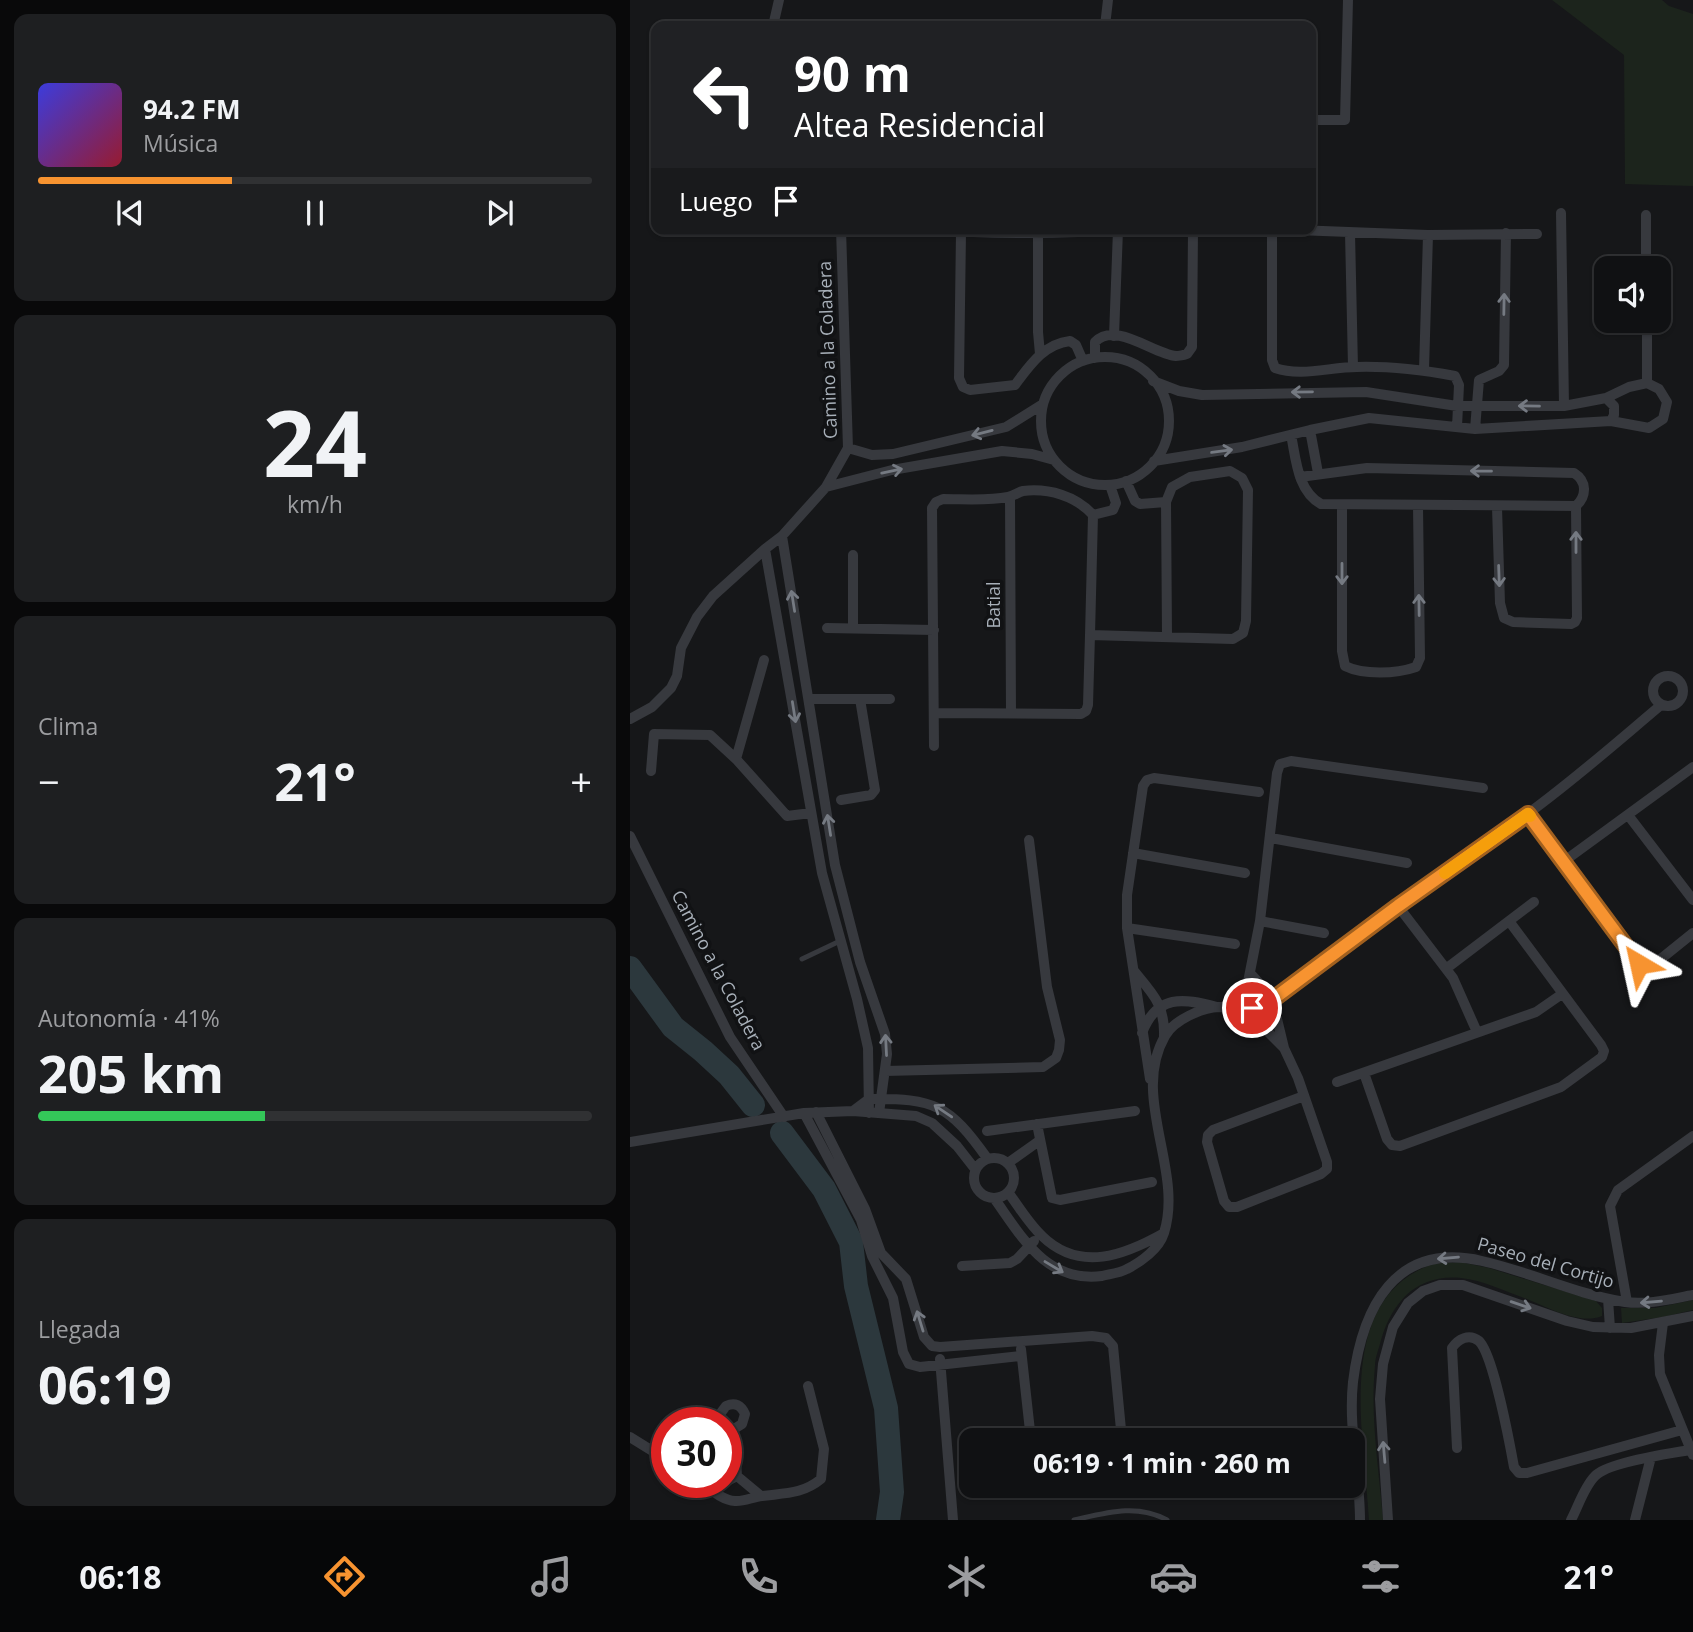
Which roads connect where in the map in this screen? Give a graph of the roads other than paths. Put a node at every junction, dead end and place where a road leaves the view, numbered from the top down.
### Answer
1 (779, 0) edge
2 (1108, 0) edge
3 (1348, 0) edge
4 (773, 21) edge
5 (1106, 21) edge
6 (1316, 120) edge
7 (1561, 213) dead end
8 (1646, 215) dead end
9 (1316, 231) edge
10 (1350, 233) junction
11 (1506, 233) junction
12 (1537, 233) dead end
13 (841, 235) edge
14 (961, 235) edge
15 (1038, 235) edge
16 (1118, 235) edge
17 (1193, 235) edge
18 (1271, 235) edge
19 (1428, 235) junction
20 (1646, 256) edge
21 (1647, 333) edge
22 (1114, 336) junction
23 (1040, 354) junction
24 (1089, 360) junction
25 (1353, 367) junction
26 (1424, 370) junction
27 (1153, 380) junction
28 (1647, 383) junction
29 (1606, 398) junction
30 (1043, 404) junction
31 (1476, 405) junction
32 (1564, 406) junction
33 (1457, 407) junction
34 (1611, 421) junction
35 (1457, 427) junction
36 (1310, 429) junction
37 (1475, 429) junction
38 (1291, 435) junction
39 (848, 448) junction
40 (1054, 460) junction
41 (1154, 461) junction
42 (1318, 473) junction
43 (1300, 477) junction
44 (1126, 481) junction
45 (1110, 485) junction
46 (826, 487) junction
47 (1010, 497) junction
48 (1166, 502) junction
49 (1342, 506) junction
50 (1418, 506) junction
51 (1576, 506) junction
52 (1497, 507) junction
53 (1093, 515) junction
54 (782, 537) junction
55 (765, 548) junction
56 (853, 555) dead end
57 (827, 628) dead end
58 (853, 628) junction
59 (934, 630) junction
60 (1090, 635) junction
61 (1167, 636) junction
62 (764, 660) dead end
63 (807, 687) junction
64 (790, 690) junction
65 (1688, 695) edge
66 (808, 699) junction
67 (860, 699) junction
68 (890, 699) dead end
69 (1661, 705) junction
70 (934, 713) junction
71 (1010, 713) junction
72 (630, 719) edge
73 (934, 746) dead end
74 (736, 759) junction
75 (1693, 768) edge
76 (651, 771) dead end
77 (1483, 788) dead end
78 (1259, 792) dead end
79 (841, 800) dead end
80 (811, 813) junction
81 (1528, 814) junction
82 (1628, 814) junction
83 (630, 836) edge
84 (1271, 838) junction
85 (1028, 840) dead end
86 (1133, 853) junction
87 (1563, 862) junction
88 (1407, 863) dead end
89 (1245, 873) dead end
90 (1693, 900) edge
91 (1534, 902) dead end
92 (1398, 906) junction
93 (1260, 921) junction
94 (1509, 921) junction
95 (1127, 929) junction
96 (1324, 933) dead end
97 (1693, 933) edge
98 (840, 941) junction
99 (1235, 944) dead end
100 (802, 959) dead end
101 (860, 962) junction
102 (847, 966) junction
103 (1447, 968) junction
104 (1133, 969) junction
105 (1251, 974) junction
106 (1562, 994) junction
107 (1268, 1003) junction
108 (1160, 1006) junction
109 (1217, 1007) junction
110 (1252, 1008) junction
111 (1476, 1032) junction
112 (1142, 1033) junction
113 (1164, 1037) junction
114 (1284, 1048) junction
115 (885, 1071) junction
116 (1364, 1073) junction
117 (1337, 1082) dead end
118 (1152, 1089) junction
119 (1304, 1097) junction
120 (881, 1098) junction
121 (869, 1099) junction
122 (853, 1111) junction
123 (1135, 1111) dead end
124 (816, 1112) junction
125 (874, 1113) junction
126 (804, 1114) junction
127 (784, 1117) junction
128 (1037, 1124) junction
129 (987, 1132) dead end
130 (1693, 1136) edge
131 (630, 1142) edge
132 (1039, 1142) junction
133 (987, 1158) junction
134 (1008, 1163) junction
135 (975, 1169) junction
136 (1152, 1182) dead end
137 (1008, 1192) junction
138 (993, 1198) junction
139 (1164, 1233) junction
140 (1040, 1235) junction
141 (1029, 1247) junction
142 (961, 1266) dead end
143 (1693, 1294) edge
144 (1608, 1299) junction
145 (1627, 1302) junction
146 (1693, 1316) edge
147 (1663, 1323) junction
148 (1610, 1328) junction
149 (1020, 1342) junction
150 (940, 1347) junction
151 (1021, 1356) junction
152 (940, 1363) junction
153 (808, 1386) dead end
154 (1030, 1428) edge
155 (1121, 1428) edge
156 (1682, 1430) junction
157 (630, 1437) edge
158 (1457, 1448) dead end
159 (651, 1450) edge
160 (1692, 1452) edge
161 (1651, 1457) junction
162 (742, 1480) edge
163 (761, 1496) junction
164 (724, 1498) edge
165 (953, 1520) edge
166 (1074, 1520) edge
167 (1167, 1520) edge
168 (1360, 1520) edge
169 (1388, 1520) edge
170 (1572, 1520) edge
171 (1635, 1520) edge

1 - 4 street
2 - 5 street
3 - 6 street
7 - 32 street
8 - 20 street
9 - 10 street
10 - 19 street
10 - 25 street
11 - 12 street
11 - 19 street
31 -> 11 street
13 - 39 street, Camino a la Coladera
14 - 23 street
15 - 23 street
16 - 22 street
17 - 22 street
18 - 25 street
19 - 26 street
21 - 28 street
22 - 24 street
23 - 24 street
24 - 27 street
24 - 30 street
25 - 26 street
26 - 33 street
33 -> 27 street
27 - 41 street
28 - 29 street
28 - 34 street
29 - 32 street
29 - 34 street
30 -> 39 street
30 - 40 street
32 -> 31 street
31 - 33 street
31 - 37 street
33 - 35 street
34 - 37 street
35 - 36 street
35 - 37 street
36 - 38 street
36 - 42 street
41 -> 38 street
38 - 43 street
39 - 46 street, Camino a la Coladera
40 - 45 street
46 -> 40 street
41 - 44 street
42 - 43 street
51 -> 42 street
43 - 49 street
44 - 45 street
44 - 48 street
45 - 53 street
46 - 54 street, Camino a la Coladera
47 - 53 street
47 - 59 street
47 - 71 street, Batial
48 - 61 street
48 - 61 street
49 - 50 street
49 -> 50 street
50 - 52 street
51 - 52 street
52 -> 51 street
53 - 60 street
54 - 55 street, Camino a la Coladera
63 -> 54 street
55 - 64 street
55 - 72 street, Camino a la Coladera
56 - 58 street
57 - 58 street
58 - 59 street
59 - 70 street
60 - 61 street
60 - 71 street
62 - 74 street
63 - 64 street
63 - 66 street
64 -> 80 street
65 - 69 street
65 - 69 street
66 - 67 street
101 -> 66 street
67 - 68 street
67 - 79 street
69 - 81 street
70 - 71 street
70 - 73 street
74 - 76 street
74 - 80 street
75 - 82 street
77 - 84 street
78 - 86 street
80 - 98 street
81 - 87 street
81 - 92 street
82 - 87 street
82 - 90 street
83 - 127 street, Camino a la Coladera
84 - 88 street
84 - 93 street
85 - 115 street
86 - 89 street
86 - 95 street
87 - 97 street
91 - 94 street
92 - 103 street
92 - 107 street
93 - 96 street
93 - 105 street
94 - 103 street
94 - 106 street
95 - 99 street
95 - 104 street
98 - 100 lane
98 - 102 street
101 - 102 street
115 -> 101 street
102 - 121 street
103 - 111 street
104 - 108 street
104 - 112 street
105 - 107 street
105 - 110 street
106 - 111 street
106 - 116 street
107 - 110 street
107 - 114 street
108 - 109 street
108 - 112 street
108 - 113 street
109 - 110 street
109 - 113 street
110 - 114 street
111 - 116 street
112 - 118 street
113 - 118 street
114 - 119 street
115 - 120 street
116 - 117 street
118 - 139 street
119 - 119 street
120 - 121 street
120 - 125 street
133 -> 120 street
121 - 122 street
121 - 125 street
122 - 124 street
122 - 125 street
123 - 128 street
124 - 126 street
150 -> 124 street
125 - 135 street
126 - 127 street
126 - 152 street
127 - 131 street
128 - 129 street
128 - 132 street
130 - 145 street
132 - 134 street
132 - 136 street
133 - 134 street
133 - 135 street
134 - 137 street
135 - 138 street
137 - 138 street
137 - 140 street
138 - 141 street
139 - 140 street
141 -> 139 street
140 - 141 street
141 - 142 street
143 -> 145 street, Paseo del Cortijo
144 - 145 street, Paseo del Cortijo
144 - 148 street
144 -> 168 street, Paseo del Cortijo
146 - 147 street
147 - 148 street
147 - 156 street
169 -> 148 street
149 - 150 street
149 - 151 street
149 - 155 street
150 - 152 street
151 - 152 street
151 - 154 street
152 - 165 street
153 - 163 street
156 - 158 street
156 - 160 street
157 - 159 street
160 - 161 street
161 - 170 street
161 - 171 street
162 - 163 street
163 - 164 street
166 - 167 lane

